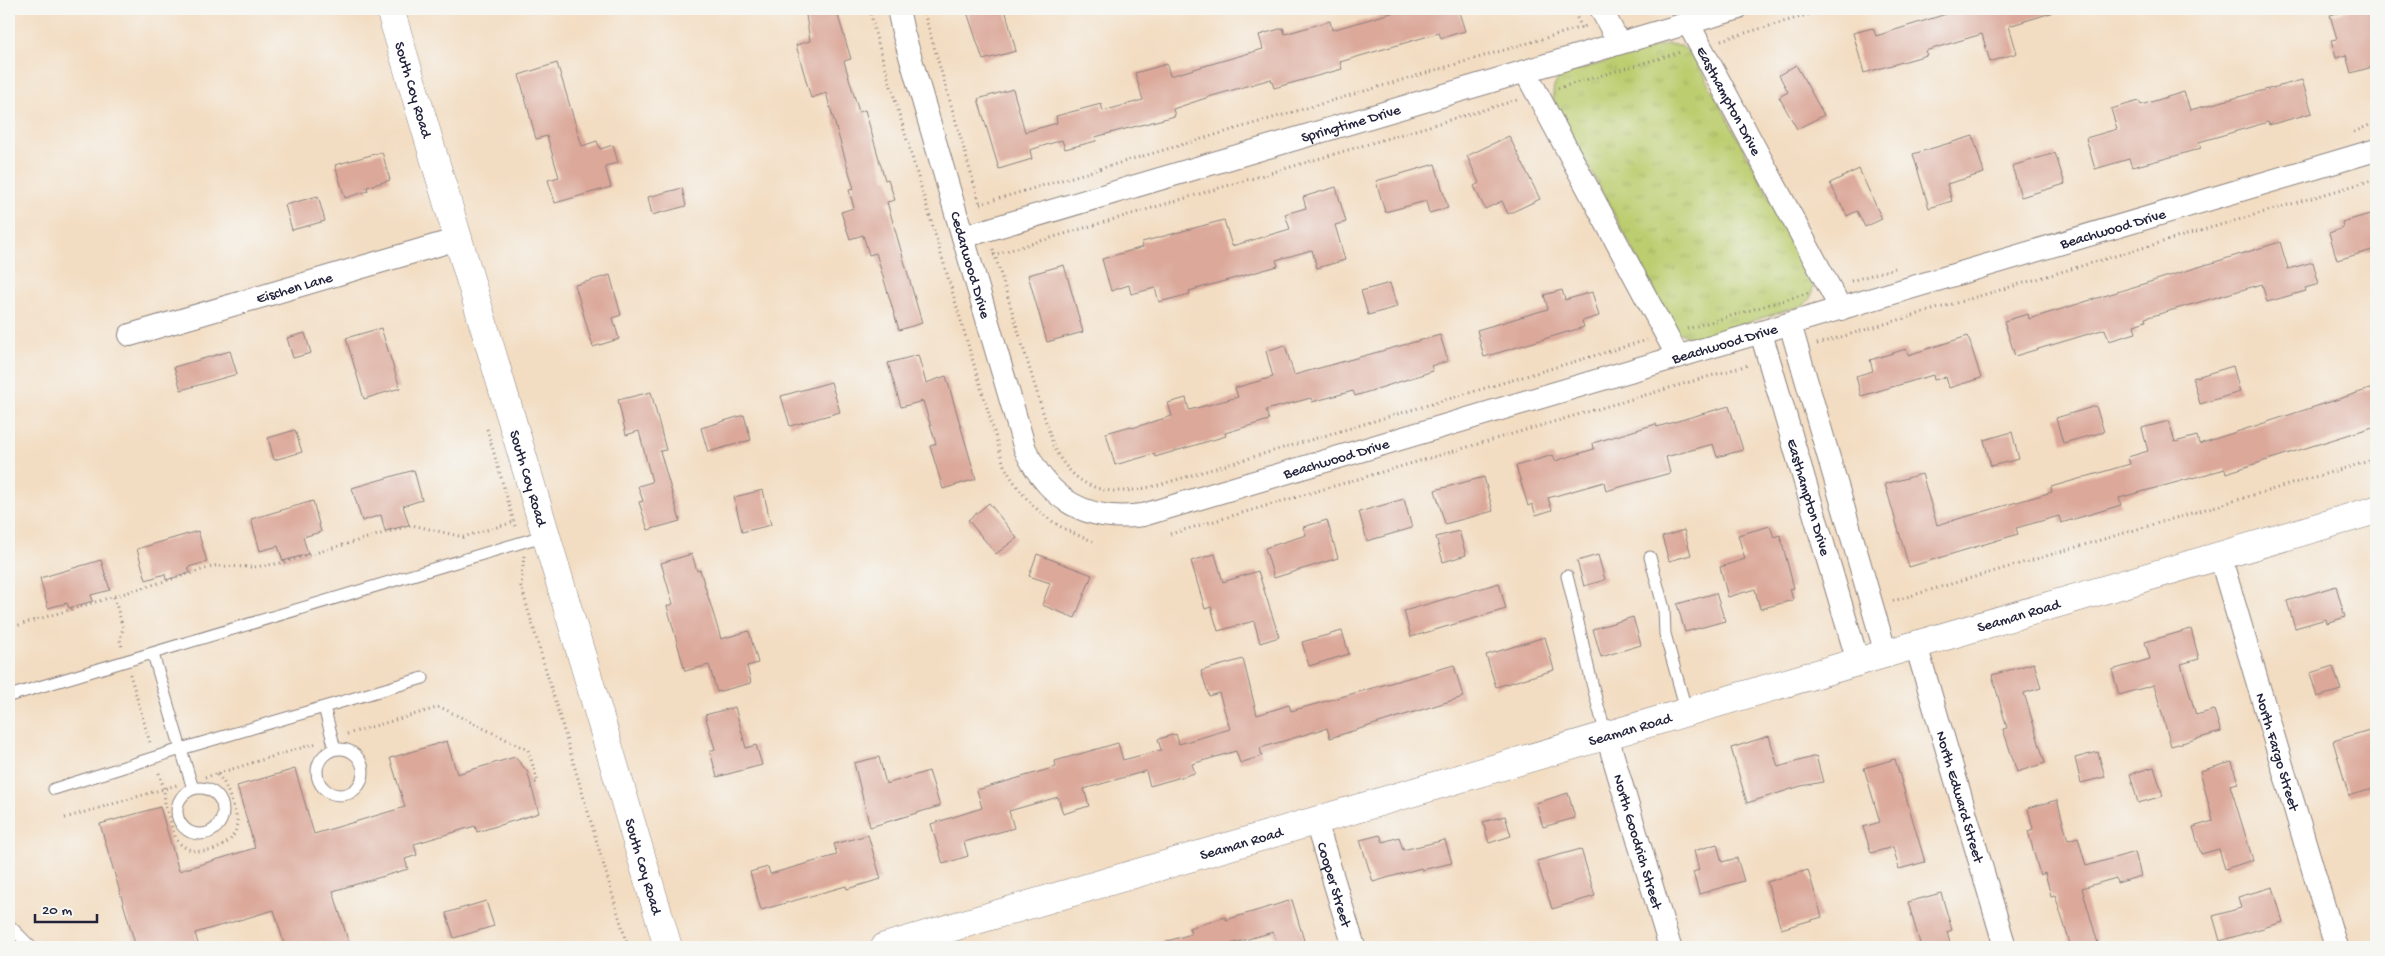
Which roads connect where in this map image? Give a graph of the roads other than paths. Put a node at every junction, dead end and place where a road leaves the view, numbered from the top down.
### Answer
1 (390, 9) edge
2 (898, 9) edge
3 (1736, 9) edge
4 (1596, 16) edge
5 (1688, 23) junction
6 (1619, 43) junction
7 (1525, 71) junction
8 (2376, 150) edge
9 (963, 237) junction
10 (458, 239) junction
11 (1840, 309) junction
12 (1790, 324) junction
13 (1761, 333) junction
14 (130, 335) dead end
15 (1678, 357) junction
16 (1073, 505) joint
17 (2376, 510) edge
18 (533, 539) junction
19 (2220, 556) junction
20 (1650, 557) dead end
21 (1568, 576) dead end
22 (1916, 645) junction
23 (153, 654) junction
24 (1886, 654) junction
25 (1858, 662) junction
26 (423, 678) dead end
27 (9, 696) edge
28 (324, 707) junction
29 (1687, 713) junction
30 (1607, 736) junction
31 (334, 744) junction
32 (181, 749) junction
33 (54, 789) dead end
34 (193, 789) junction
35 (1316, 822) junction
36 (9, 925) edge
37 (31, 947) edge
38 (668, 947) edge
39 (885, 947) edge
40 (1354, 947) edge
41 (1670, 947) edge
42 (2005, 947) edge
43 (2336, 947) edge

1 - 10 street, South Coy Road
2 - 9 street, Cedarwood Drive
3 - 5 street, Springtime Drive
4 - 6 street
5 - 6 street, Springtime Drive
5 - 11 street, Easthampton Drive
6 - 7 street, Springtime Drive
7 - 9 street, Springtime Drive
7 - 15 street
8 - 11 street, Beachwood Drive
9 - 16 street, Cedarwood Drive
10 - 14 street, Eischen Lane
10 - 18 street, South Coy Road
11 - 12 street, Beachwood Drive
12 - 13 street, Beachwood Drive
12 - 24 street, Easthampton Drive
13 - 15 street, Beachwood Drive
13 - 25 street, Easthampton Drive
15 - 16 street, Beachwood Drive
17 - 19 street, Seaman Road
18 - 23 lane
18 - 38 street, South Coy Road
19 - 22 street, Seaman Road
19 - 43 street, North Fargo Street
20 - 29 lane
21 - 30 lane
22 - 24 street, Seaman Road
22 - 42 street, North Edward Street
23 - 27 lane
23 - 32 lane
24 - 25 street, Seaman Road
25 - 29 street, Seaman Road
26 - 28 lane
28 - 31 lane
28 - 32 lane
29 - 30 street, Seaman Road
30 - 35 street, Seaman Road
30 - 41 street, North Goodrich Street
31 - 31 lane
32 - 33 lane
32 - 34 lane
34 - 34 lane
35 - 39 street, Seaman Road
35 - 40 street, Cooper Street
36 - 37 lane

